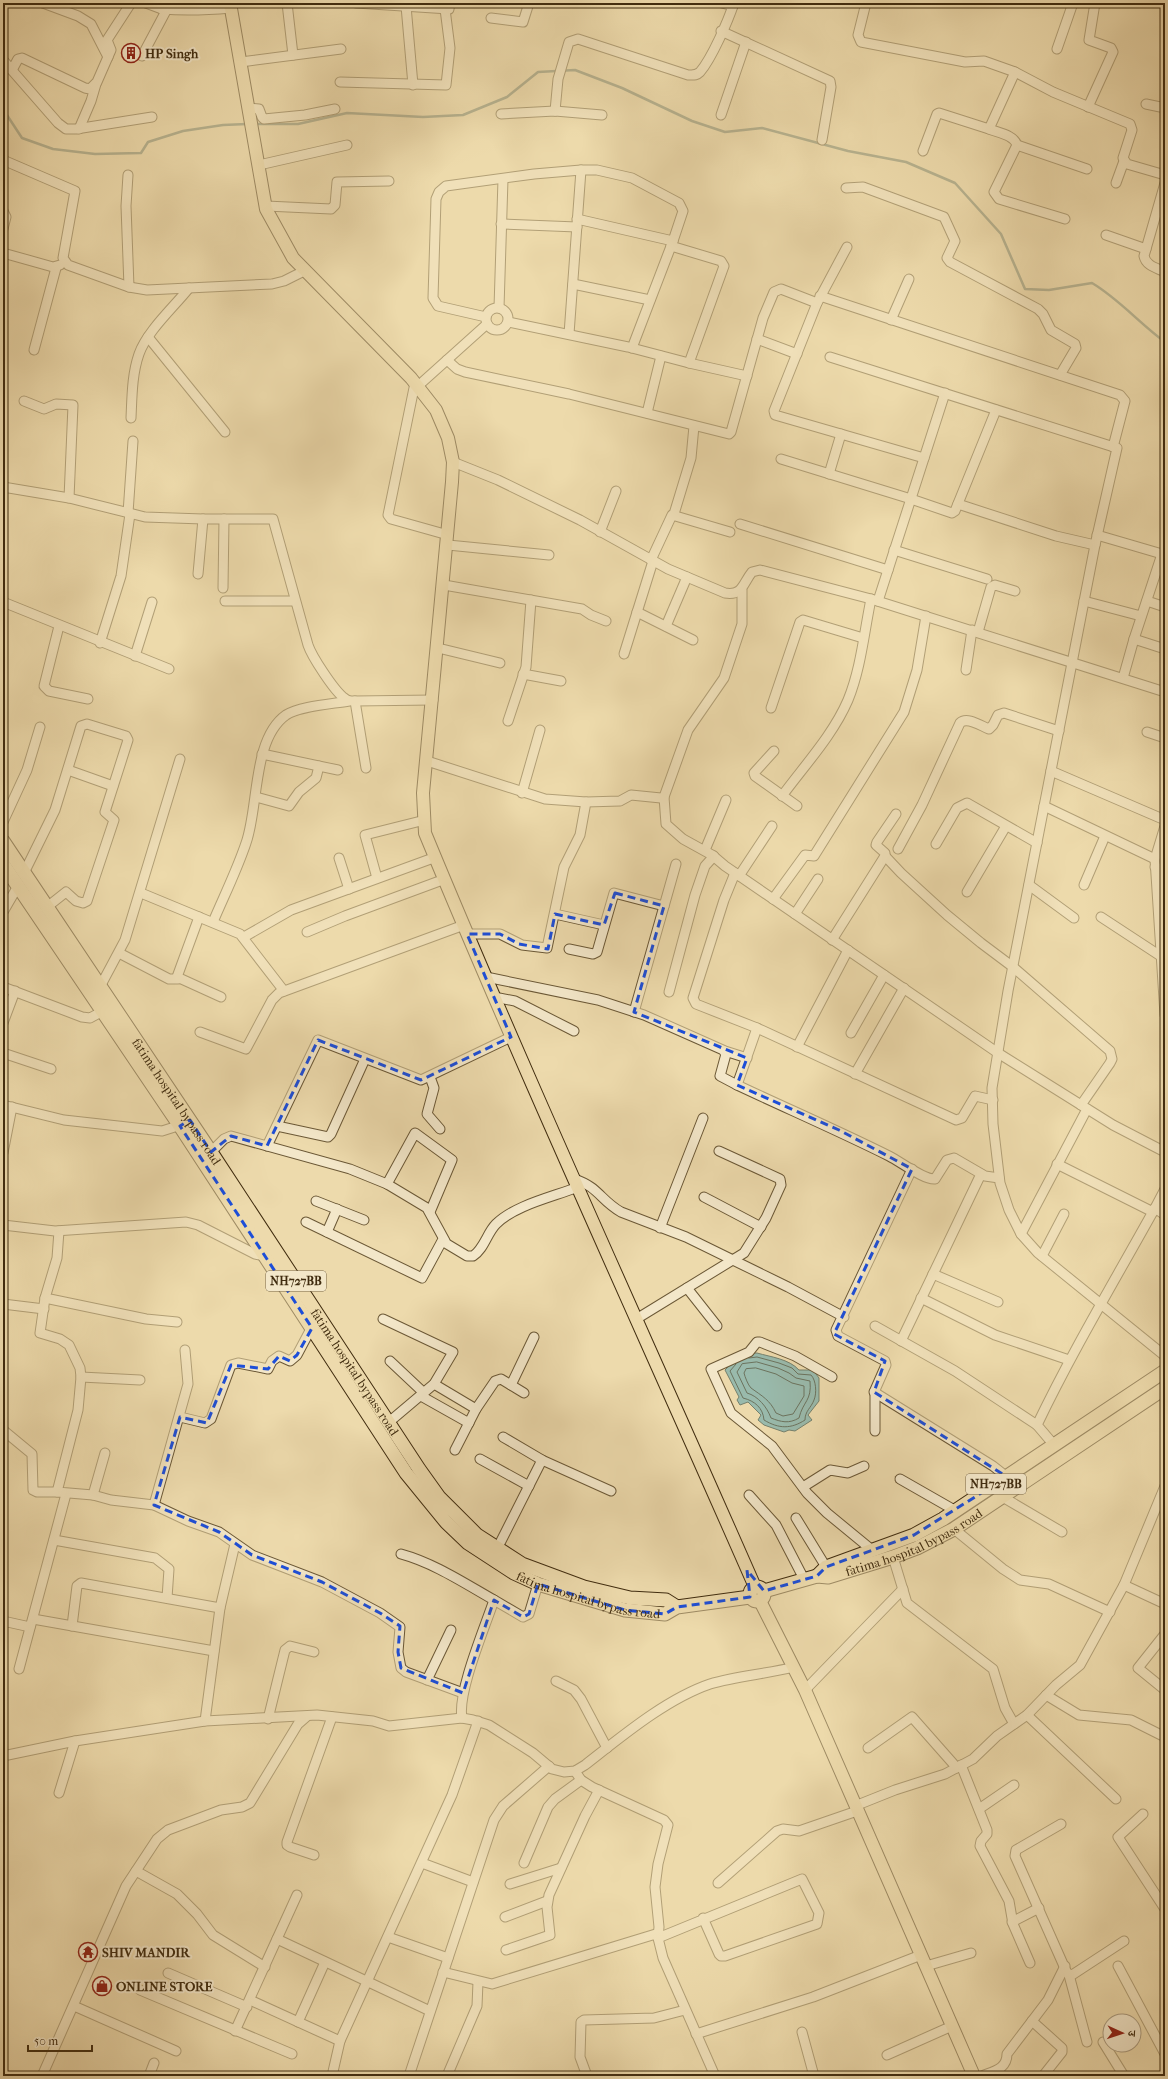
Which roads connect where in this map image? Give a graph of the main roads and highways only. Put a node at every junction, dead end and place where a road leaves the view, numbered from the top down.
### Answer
1 (231, 5) edge
2 (3, 841) edge
3 (4, 867) edge
4 (123, 1030) junction
5 (185, 1123) junction
6 (1165, 1371) edge
7 (1165, 1388) edge
8 (1090, 1421) junction
9 (1098, 1432) junction
10 (454, 1521) junction
11 (815, 1574) junction
12 (757, 1594) junction
13 (677, 1608) junction
14 (974, 2076) edge

1 - 12 main road
2 - 4 highway, fatima hospital bypass road / NH727BB
3 - 4 highway, fatima hospital bypass road / NH727BB
4 - 5 highway, fatima hospital bypass road / NH727BB
5 - 10 highway, fatima hospital bypass road / NH727BB
5 - 10 highway, fatima hospital bypass road / NH727BB
6 - 8 highway, fatima hospital bypass road / NH727BB
7 - 9 highway, fatima hospital bypass road / NH727BB
8 - 9 highway
8 - 11 highway, fatima hospital bypass road / NH727BB
9 - 11 highway, fatima hospital bypass road / NH727BB
10 - 13 highway, fatima hospital bypass road / NH727BB
10 - 13 highway, fatima hospital bypass road / NH727BB
11 - 12 highway, fatima hospital bypass road / NH727BB
12 - 13 highway, fatima hospital bypass road / NH727BB
12 - 14 main road

